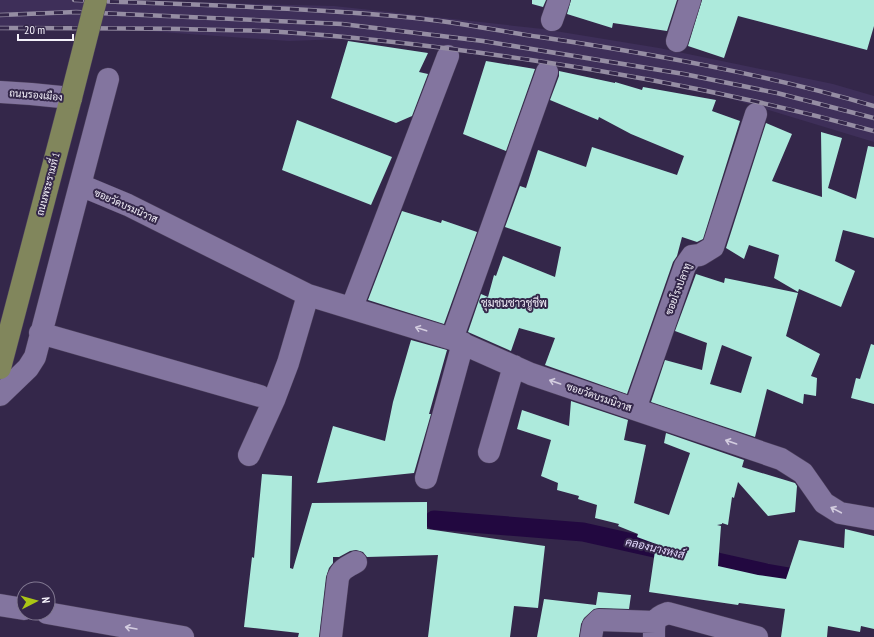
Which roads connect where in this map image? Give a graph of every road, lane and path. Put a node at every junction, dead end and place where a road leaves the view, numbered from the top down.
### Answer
1 (96, 0) edge
2 (690, 0) edge
3 (678, 41) dead end
4 (448, 56) dead end
5 (547, 72) dead end
6 (108, 79) dead end
7 (0, 92) edge
8 (71, 98) junction
9 (756, 114) dead end
10 (80, 185) junction
11 (308, 295) junction
12 (352, 307) junction
13 (40, 333) junction
14 (458, 341) junction
15 (514, 366) junction
16 (0, 368) edge
17 (0, 395) edge
18 (260, 396) dead end
19 (635, 409) junction
20 (489, 452) dead end
21 (249, 456) dead end
22 (426, 478) dead end
23 (874, 520) edge
24 (356, 562) dead end
25 (0, 605) edge
26 (16, 608) edge
27 (56, 615) edge
28 (654, 629) edge
29 (183, 637) edge
30 (331, 637) edge
31 (591, 637) edge
32 (757, 637) edge

1 - 8 main road, ถนนพระรามที่ 1, bridge
2 - 3 street
4 - 12 street
5 - 14 street
6 - 10 street
7 - 8 street, ถนนรองเมือง
8 - 16 main road, ถนนพระรามที่ 1
9 - 19 street, ซอยโรงปลาทู
10 - 11 street, ซอยวัดบรมนิวาส
10 - 13 street, ซอยวัดบรมนิวาส
11 - 12 street, ซอยวัดบรมนิวาส
11 - 21 street
14 -> 12 street, ซอยวัดบรมนิวาส
13 - 17 street, ซอยวัดบรมนิวาส
13 - 18 street
14 - 15 street, ซอยวัดบรมนิวาส
14 - 22 street
19 -> 15 street, ซอยวัดบรมนิวาส
15 - 20 street
23 -> 19 street, ซอยวัดบรมนิวาส
24 - 30 street
25 - 26 street
29 -> 27 street
28 - 31 street
28 - 32 street

